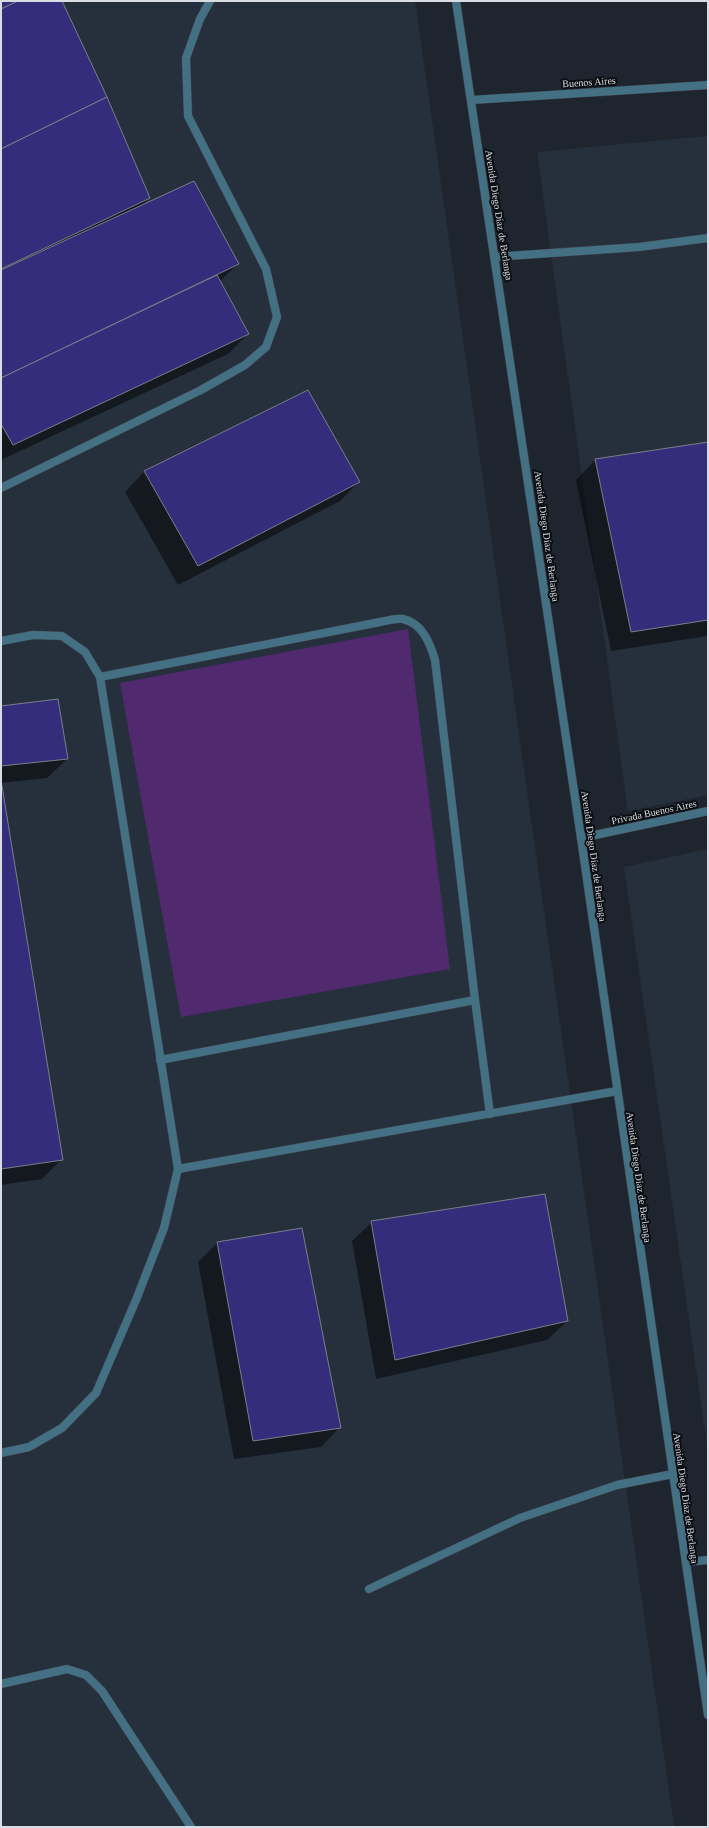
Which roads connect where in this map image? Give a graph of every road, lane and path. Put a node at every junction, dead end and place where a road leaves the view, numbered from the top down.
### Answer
1 (210, 1) edge
2 (456, 1) edge
3 (708, 85) edge
4 (472, 100) junction
5 (708, 238) edge
6 (495, 257) junction
7 (1, 488) edge
8 (1, 641) edge
9 (100, 677) junction
10 (708, 811) edge
11 (581, 838) junction
12 (475, 1000) junction
13 (160, 1060) junction
14 (617, 1091) junction
15 (490, 1114) junction
16 (178, 1169) junction
17 (1, 1452) edge
18 (673, 1474) junction
19 (708, 1560) edge
20 (686, 1562) junction
21 (369, 1589) dead end
22 (1, 1684) edge
23 (708, 1715) edge
24 (191, 1827) edge

1 - 7 street
2 - 4 street, Avenida Diego Díaz de Berlanga
3 - 4 street, Buenos Aires
4 - 6 street, Avenida Diego Díaz de Berlanga
5 - 6 street
6 - 11 street, Avenida Diego Díaz de Berlanga
8 - 9 street
9 - 12 street
9 - 13 street
10 - 11 street, Privada Buenos Aires
11 - 14 street, Avenida Diego Díaz de Berlanga
12 - 13 street
12 - 15 street
13 - 16 street
14 - 15 street
14 - 18 street, Avenida Diego Díaz de Berlanga
15 - 16 street
16 - 17 street
18 - 20 street, Avenida Diego Díaz de Berlanga
18 - 21 street
19 - 20 street
20 - 23 street, Avenida Diego Díaz de Berlanga
22 - 24 street

